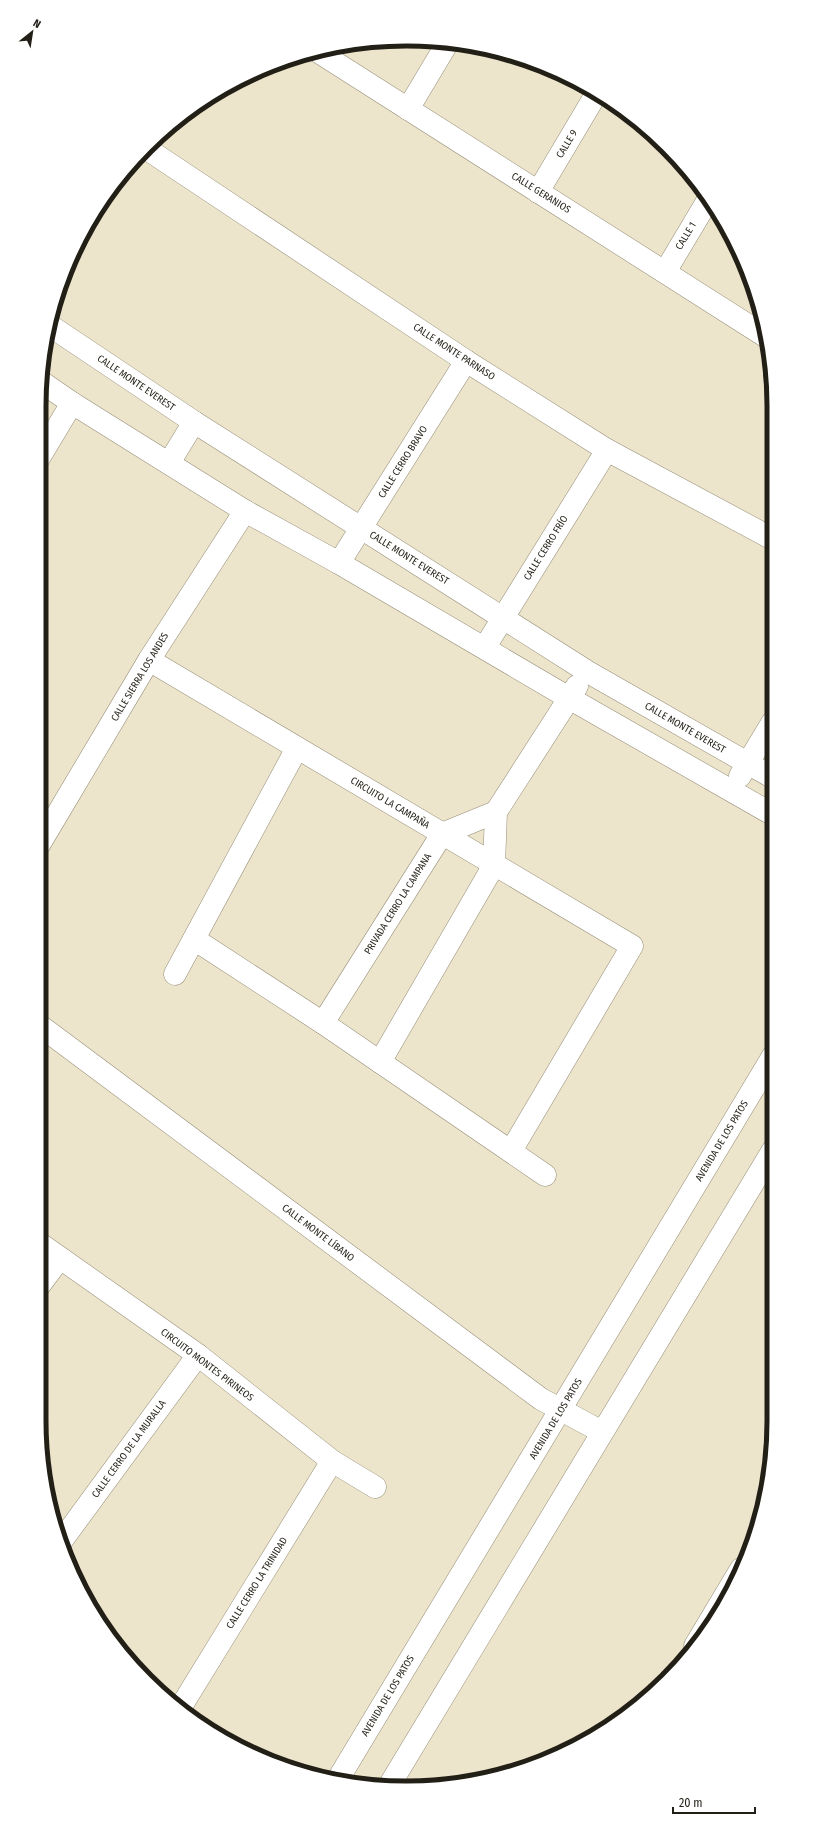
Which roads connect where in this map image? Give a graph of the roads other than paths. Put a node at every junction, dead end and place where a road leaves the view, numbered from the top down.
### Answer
1 (444, 48) edge
2 (325, 55) edge
3 (594, 98) edge
4 (408, 109) junction
5 (152, 152) edge
6 (538, 192) junction
7 (705, 205) edge
8 (665, 272) junction
9 (55, 329) edge
10 (759, 332) edge
11 (466, 361) junction
12 (47, 386) edge
13 (72, 403) junction
14 (194, 422) junction
15 (46, 446) edge
16 (608, 450) junction
17 (169, 464) junction
18 (245, 510) junction
19 (361, 528) junction
20 (767, 536) edge
21 (339, 563) junction
22 (502, 618) junction
23 (485, 647) junction
24 (149, 660) junction
25 (588, 672) junction
26 (569, 698) junction
27 (767, 731) edge
28 (297, 748) junction
29 (746, 764) junction
30 (767, 775) edge
31 (732, 791) junction
32 (767, 811) edge
33 (496, 812) junction
34 (46, 833) edge
35 (442, 834) junction
36 (494, 865) junction
37 (194, 939) junction
38 (175, 974) dead end
39 (323, 1023) junction
40 (46, 1030) edge
41 (380, 1062) junction
42 (767, 1066) edge
43 (512, 1151) junction
44 (767, 1160) edge
45 (545, 1175) dead end
46 (46, 1248) edge
47 (60, 1258) junction
48 (46, 1277) edge
49 (198, 1355) junction
50 (561, 1410) junction
51 (602, 1432) junction
52 (332, 1461) junction
53 (375, 1487) dead end
54 (65, 1535) edge
55 (183, 1704) edge
56 (341, 1775) edge
57 (392, 1780) edge

1 - 4 street
2 - 4 street, CALLE GERANIOS
3 - 6 street, CALLE 9
4 - 6 street, CALLE GERANIOS
5 - 11 street, CALLE MONTE PARNASO
6 - 8 street, CALLE GERANIOS
7 - 8 street, CALLE 1
8 - 10 street, CALLE GERANIOS
9 - 14 street, CALLE MONTE EVEREST
11 - 16 street, CALLE MONTE PARNASO
11 - 19 street, CALLE CERRO BRAVO
12 - 13 street
13 - 15 street
13 - 17 street
14 - 17 street
14 - 19 street, CALLE MONTE EVEREST
16 - 20 street, CALLE MONTE PARNASO
16 - 22 street, CALLE CERRO FRÍO
17 - 18 street
18 - 21 street
18 - 24 street, CALLE SIERRA LOS ANDES
19 - 21 street, CALLE CERRO BRAVO
19 - 22 street, CALLE MONTE EVEREST
21 - 23 street
22 - 23 street, CALLE CERRO FRÍO
22 - 25 street, CALLE MONTE EVEREST
23 - 26 street
24 - 28 street, CIRCUITO LA CAMPAÑA
24 - 34 street, CALLE SIERRA LOS ANDES
25 - 26 street
25 - 29 street, CALLE MONTE EVEREST
26 - 31 street
26 - 33 street
27 - 29 street
28 - 35 street, CIRCUITO LA CAMPAÑA
28 - 37 street
29 - 30 street, CALLE MONTE EVEREST
29 - 31 street
31 - 32 street
33 - 35 street
33 - 36 street
35 - 36 street, CIRCUITO LA CAMPAÑA
35 - 39 street, PRIVADA CERRO LA CAMPANA
36 - 41 street
36 - 43 street, CIRCUITO LA CAMPAÑA
37 - 38 street
37 - 39 street
39 - 41 street
40 - 50 street, CALLE MONTE LÍBANO
41 - 43 street
42 - 50 street, AVENIDA DE LOS PATOS
43 - 45 street
44 - 51 street
46 - 47 street, CIRCUITO MONTES PIRINEOS
47 - 48 street
47 - 49 street, CIRCUITO MONTES PIRINEOS
49 - 52 street, CIRCUITO MONTES PIRINEOS
49 - 54 street, CALLE CERRO DE LA MURALLA
50 - 51 street, CALLE MONTE LÍBANO
50 - 56 street, AVENIDA DE LOS PATOS
51 - 57 street
52 - 53 street, CIRCUITO MONTES PIRINEOS
52 - 55 street, CALLE CERRO LA TRINIDAD

